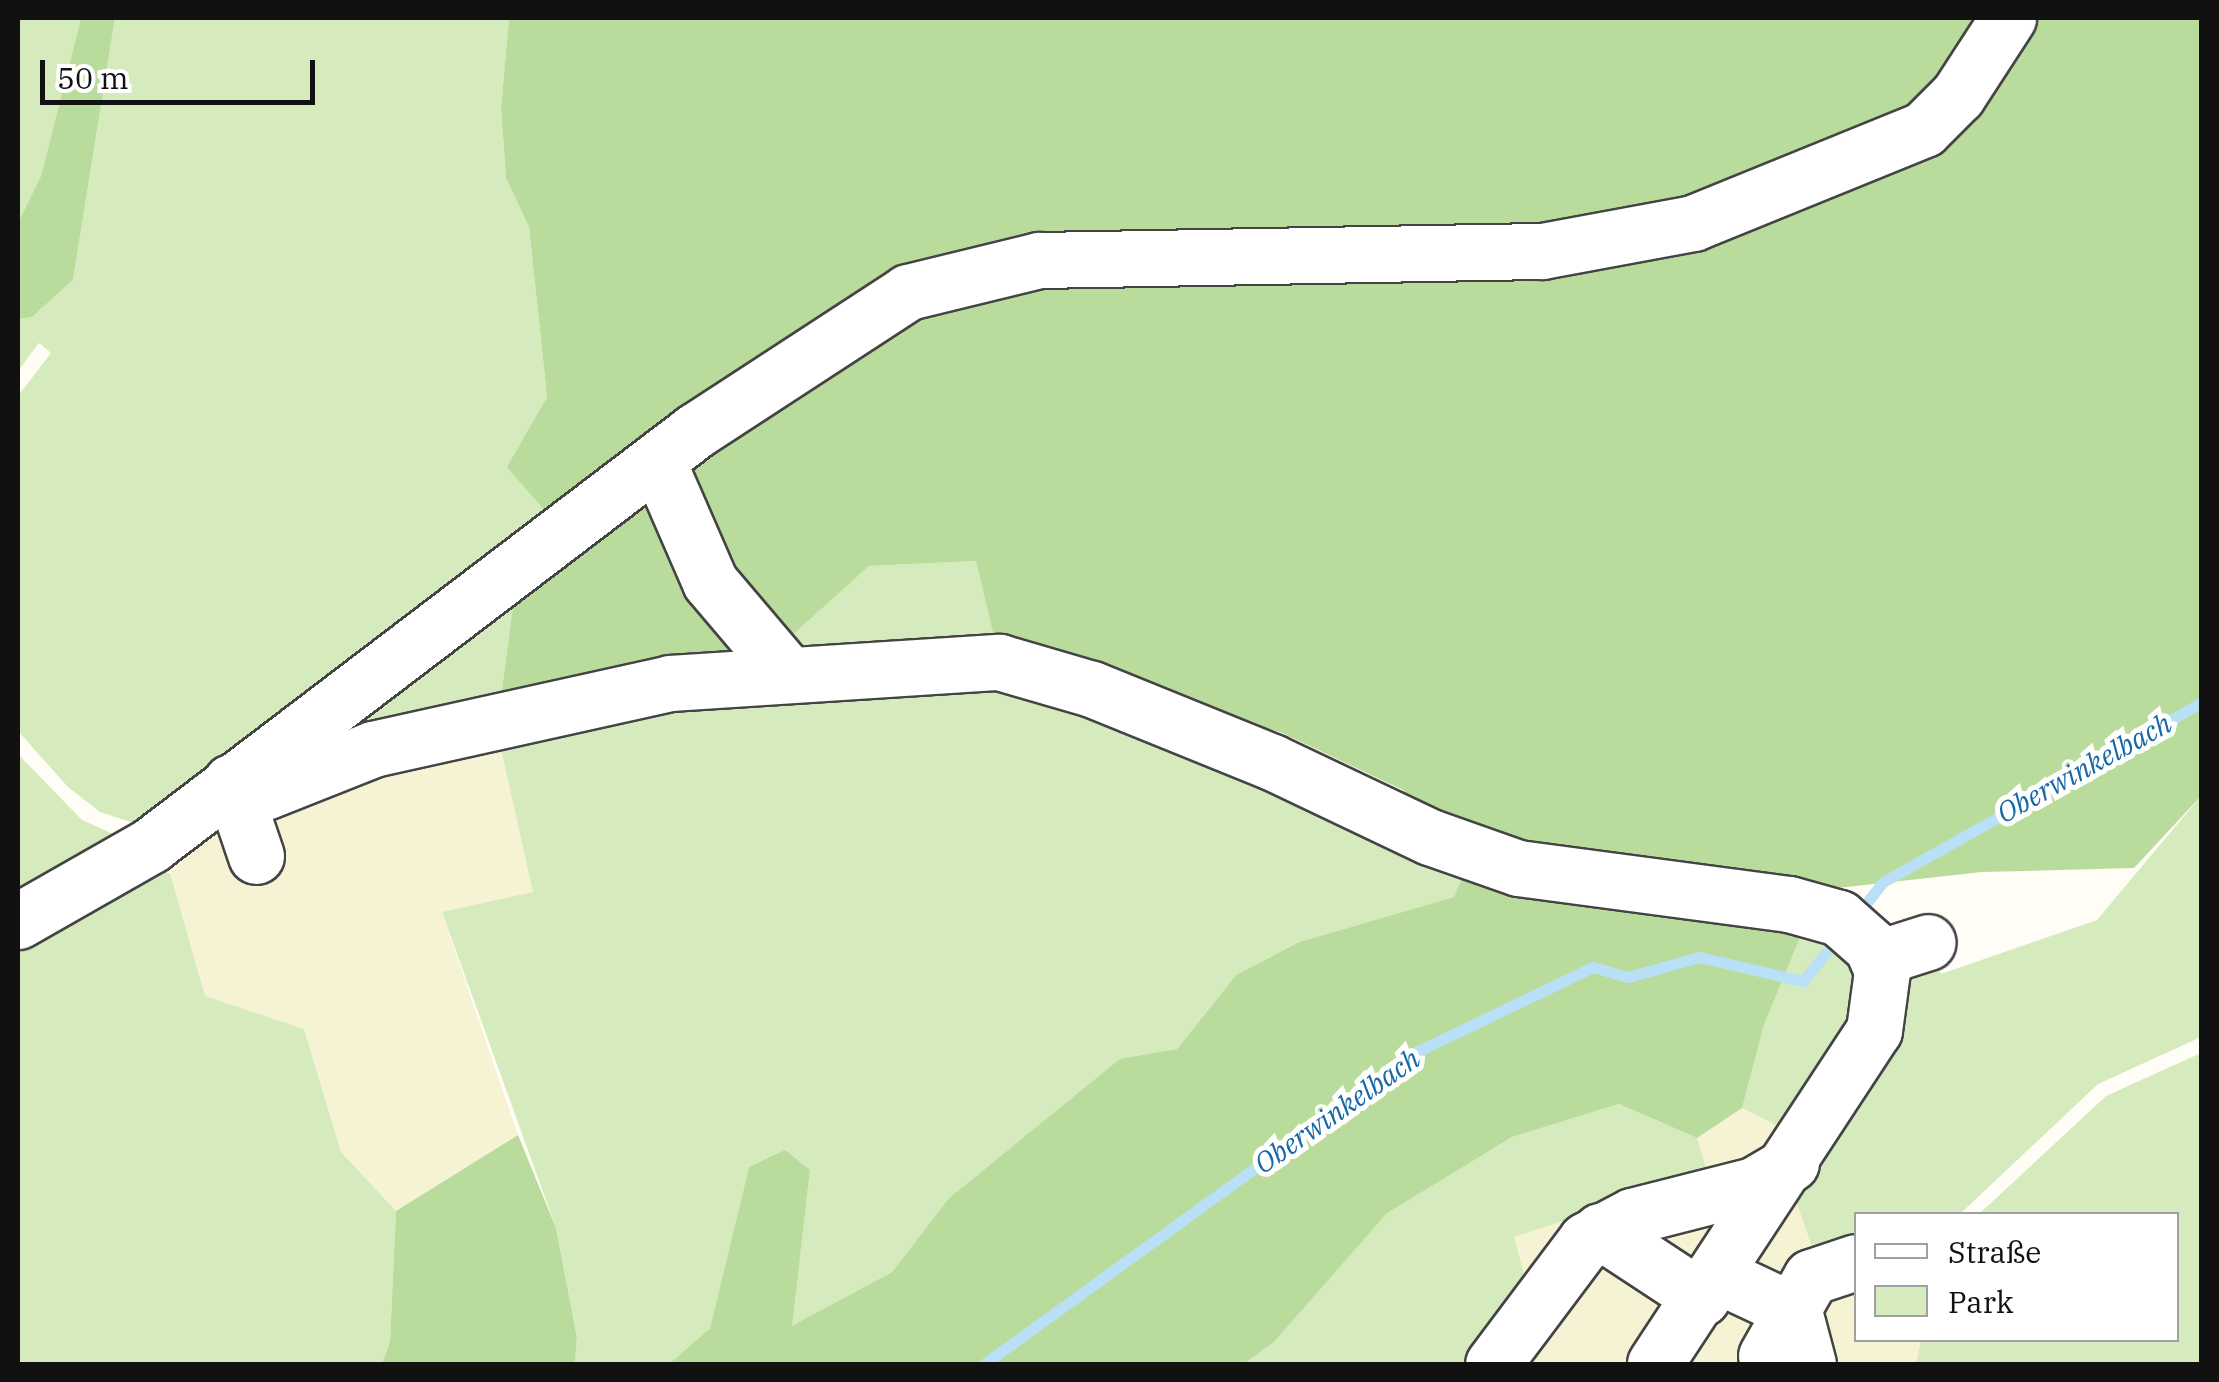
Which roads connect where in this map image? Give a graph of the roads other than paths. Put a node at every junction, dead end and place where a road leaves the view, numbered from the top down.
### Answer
1 (2008, 18) edge
2 (657, 460) junction
3 (789, 675) junction
4 (232, 782) junction
5 (256, 856) dead end
6 (18, 922) edge
7 (1791, 1163) junction
8 (1600, 1231) junction
9 (1854, 1263) edge
10 (1710, 1286) junction
11 (1789, 1344) edge
12 (1493, 1364) edge
13 (1655, 1364) edge

1 - 2 street
2 - 3 street
2 - 4 street
3 - 4 street
3 - 7 street
4 - 5 street
4 - 6 street
7 - 8 street
7 - 10 street
8 - 10 street
8 - 12 street
9 - 11 street
10 - 11 street
10 - 13 street

